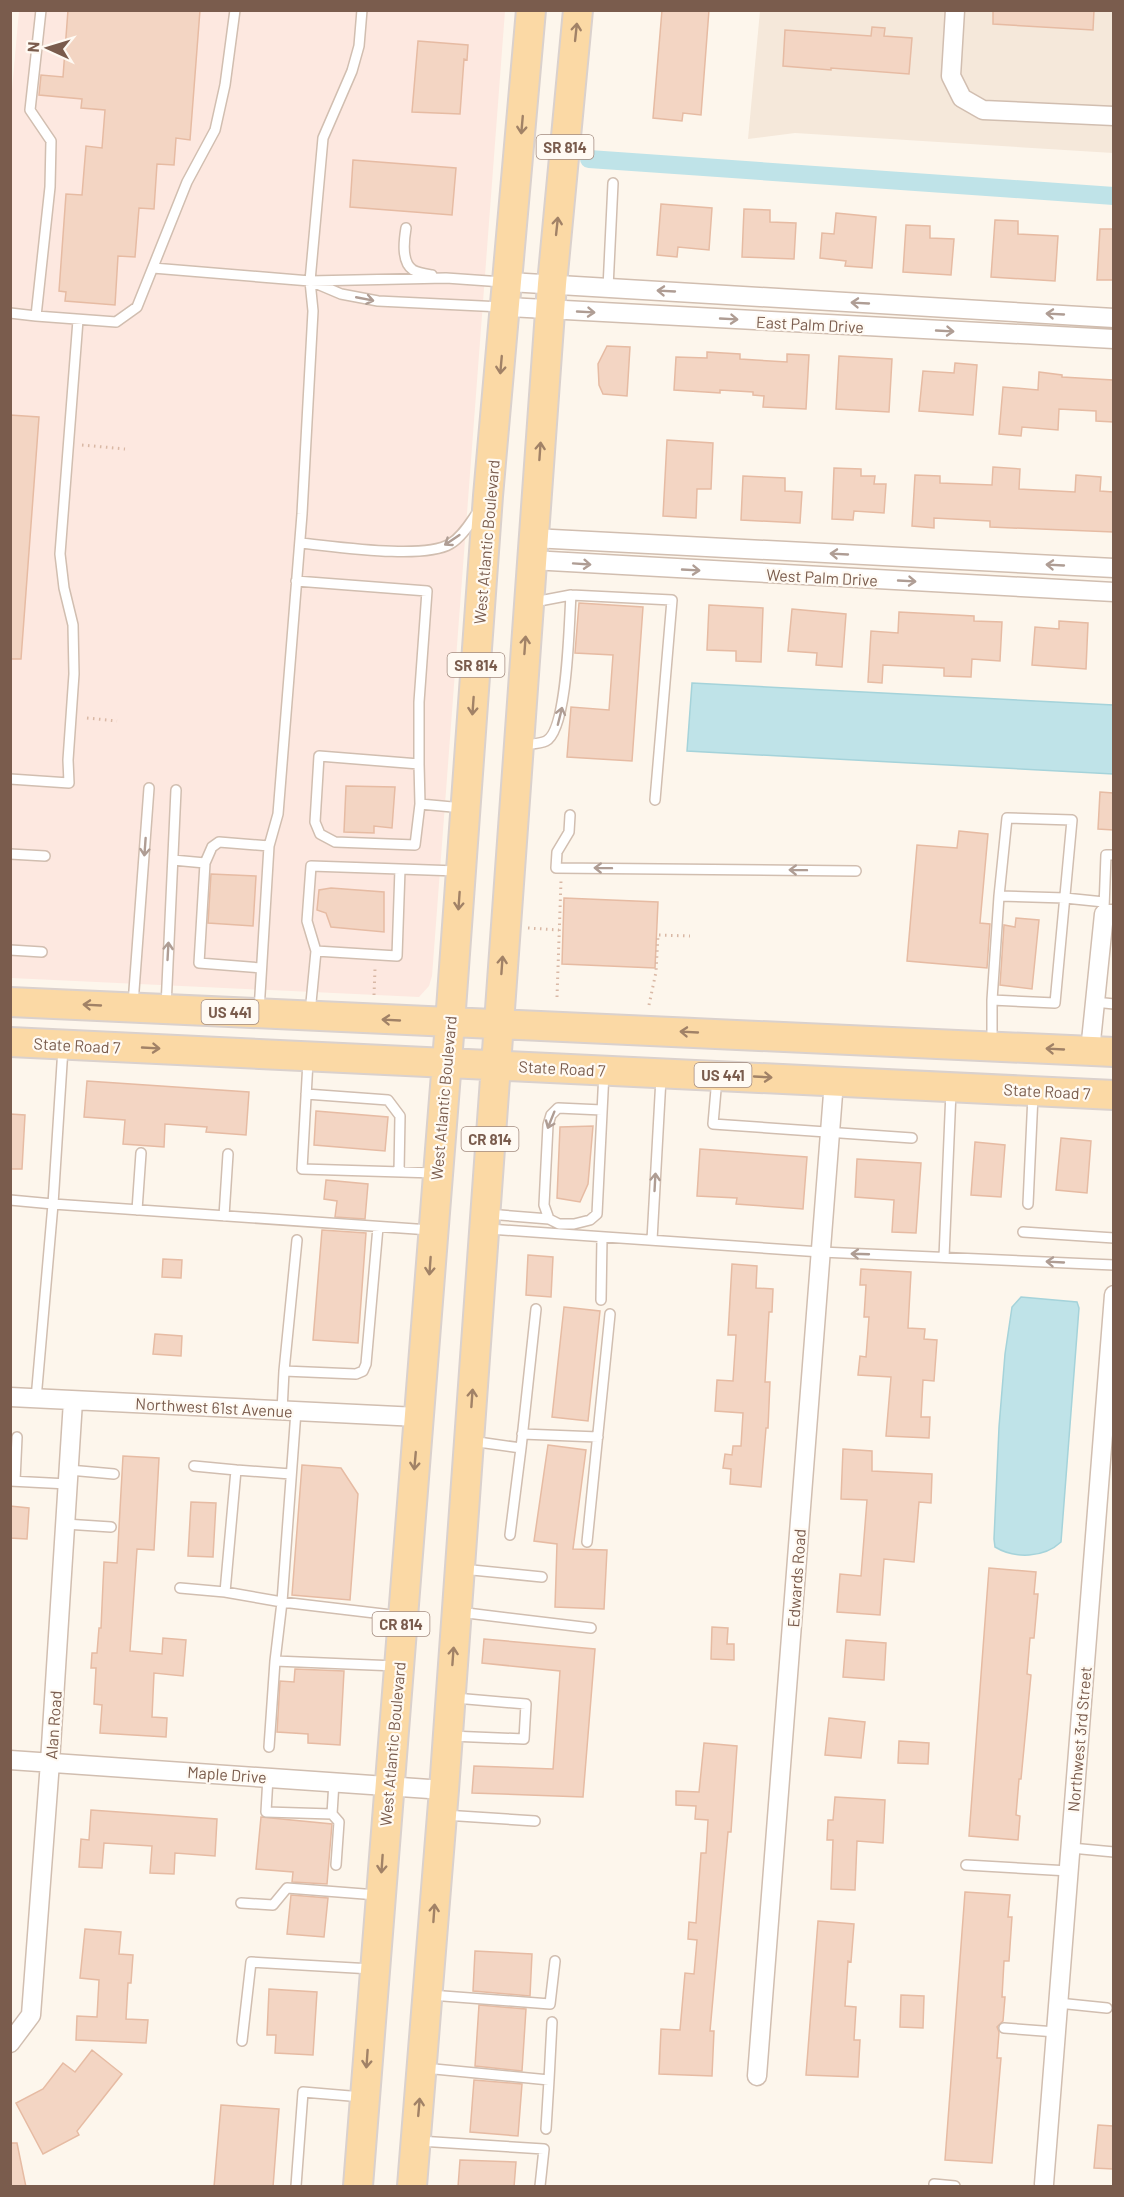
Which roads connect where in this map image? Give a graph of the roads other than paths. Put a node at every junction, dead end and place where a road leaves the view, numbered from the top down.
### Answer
1 (41, 10) edge
2 (235, 10) edge
3 (362, 10) edge
4 (531, 10) edge
5 (578, 10) edge
6 (955, 10) edge
7 (1113, 116) edge
8 (613, 183) dead end
9 (406, 228) dead end
10 (153, 268) junction
11 (446, 278) junction
12 (310, 281) junction
13 (608, 288) junction
14 (634, 289) junction
15 (508, 295) junction
16 (551, 297) junction
17 (907, 305) junction
18 (10, 313) edge
19 (650, 315) junction
20 (36, 316) junction
21 (1113, 318) edge
22 (78, 320) junction
23 (906, 329) junction
24 (1113, 339) edge
25 (489, 496) junction
26 (300, 543) junction
27 (634, 543) junction
28 (532, 549) junction
29 (949, 560) junction
30 (633, 567) junction
31 (1113, 568) edge
32 (296, 581) junction
33 (948, 583) junction
34 (1113, 592) edge
35 (571, 595) junction
36 (528, 603) junction
37 (518, 746) junction
38 (419, 764) junction
39 (10, 779) edge
40 (150, 788) dead end
41 (176, 790) dead end
42 (655, 800) dead end
43 (420, 804) junction
44 (465, 808) junction
45 (570, 815) dead end
46 (269, 846) junction
47 (10, 854) edge
48 (1113, 855) edge
49 (45, 856) dead end
50 (173, 860) junction
51 (205, 863) junction
52 (400, 869) junction
53 (461, 871) junction
54 (856, 871) dead end
55 (999, 896) junction
56 (1065, 898) junction
57 (1107, 910) edge
58 (10, 950) edge
59 (316, 951) junction
60 (42, 952) dead end
61 (261, 968) junction
62 (993, 1000) junction
63 (10, 1002) edge
64 (1095, 1002) junction
65 (1113, 1004) edge
66 (133, 1007) junction
67 (166, 1009) junction
68 (259, 1013) junction
69 (310, 1016) junction
70 (450, 1023) junction
71 (498, 1023) junction
72 (10, 1042) edge
73 (63, 1044) junction
74 (992, 1046) junction
75 (1102, 1051) edge
76 (309, 1055) junction
77 (446, 1062) junction
78 (495, 1065) junction
79 (604, 1070) junction
80 (661, 1072) junction
81 (717, 1075) junction
82 (834, 1081) junction
83 (951, 1086) junction
84 (1001, 1088) junction
85 (1033, 1090) junction
86 (306, 1094) junction
87 (1113, 1095) edge
88 (602, 1110) junction
89 (830, 1133) junction
90 (912, 1138) dead end
91 (141, 1153) dead end
92 (228, 1154) dead end
93 (399, 1171) junction
94 (437, 1173) junction
95 (10, 1200) edge
96 (52, 1204) junction
97 (1028, 1204) dead end
98 (137, 1210) junction
99 (225, 1216) junction
100 (549, 1220) junction
101 (484, 1221) junction
102 (378, 1227) junction
103 (433, 1230) junction
104 (1023, 1232) dead end
105 (602, 1238) junction
106 (1113, 1238) edge
107 (297, 1240) dead end
108 (652, 1240) junction
109 (821, 1252) junction
110 (944, 1257) junction
111 (1113, 1265) edge
112 (1113, 1295) edge
113 (601, 1300) dead end
114 (537, 1309) dead end
115 (610, 1314) dead end
116 (284, 1371) junction
117 (1110, 1391) edge
118 (10, 1397) edge
119 (36, 1399) junction
120 (73, 1401) junction
121 (289, 1411) junction
122 (418, 1417) junction
123 (522, 1434) junction
124 (17, 1437) dead end
125 (598, 1437) junction
126 (469, 1440) junction
127 (521, 1448) junction
128 (194, 1466) dead end
129 (236, 1470) junction
130 (114, 1474) dead end
131 (291, 1474) junction
132 (68, 1477) junction
133 (13, 1481) edge
134 (65, 1524) junction
135 (111, 1527) dead end
136 (510, 1535) dead end
137 (587, 1542) dead end
138 (459, 1568) junction
139 (542, 1577) dead end
140 (180, 1588) dead end
141 (225, 1592) junction
142 (282, 1602) junction
143 (456, 1611) junction
144 (402, 1616) junction
145 (591, 1628) dead end
146 (275, 1661) junction
147 (398, 1666) junction
148 (450, 1697) junction
149 (447, 1736) junction
150 (269, 1747) dead end
151 (10, 1760) edge
152 (50, 1762) junction
153 (268, 1777) junction
154 (334, 1781) junction
155 (388, 1785) junction
156 (443, 1802) junction
157 (332, 1814) junction
158 (535, 1821) dead end
159 (1071, 1848) junction
160 (1113, 1852) edge
161 (336, 1865) dead end
162 (966, 1865) dead end
163 (1069, 1871) junction
164 (380, 1895) junction
165 (241, 1903) dead end
166 (555, 1961) dead end
167 (374, 1969) junction
168 (428, 1995) junction
169 (1058, 2003) junction
170 (1107, 2007) dead end
171 (552, 2022) dead end
172 (1004, 2028) dead end
173 (1056, 2032) junction
174 (242, 2041) dead end
175 (10, 2043) edge
176 (422, 2067) junction
177 (757, 2076) dead end
178 (549, 2080) junction
179 (364, 2097) junction
180 (546, 2129) dead end
181 (416, 2141) junction
182 (934, 2184) dead end
183 (1044, 2186) edge
184 (296, 2187) edge
185 (358, 2187) edge
186 (412, 2187) edge
187 (540, 2187) edge
188 (955, 2187) edge

1 - 20 lane
2 - 10 lane
3 - 12 lane
4 -> 15 main road, West Atlantic Boulevard / SR 814
16 -> 5 main road, SR 814
6 - 7 street
8 - 13 lane
9 - 11 lane
10 - 12 lane
10 - 22 lane
11 - 12 lane
11 - 15 lane
12 -> 15 lane
12 - 26 lane
13 - 14 street, East Palm Drive
13 - 16 street, East Palm Drive
17 -> 14 street, East Palm Drive
14 - 19 street
15 - 16 street, East Palm Drive
15 - 16 street, East Palm Drive
15 -> 25 main road, West Atlantic Boulevard / SR 814
16 -> 19 street, East Palm Drive
28 -> 16 main road, SR 814
21 -> 17 street, East Palm Drive
17 - 23 street
18 - 20 lane
19 -> 23 street, East Palm Drive
20 - 22 lane
22 - 39 lane
23 -> 24 street, East Palm Drive
25 -> 26 lane
25 -> 44 main road, West Atlantic Boulevard / SR 814
26 - 32 lane
27 - 28 street, West Palm Drive
29 -> 27 street, West Palm Drive
27 - 30 street
28 -> 30 street, West Palm Drive
28 - 36 main road, SR 814
31 -> 29 street, West Palm Drive
29 - 33 street
30 -> 33 street, West Palm Drive
32 - 38 lane
32 - 46 lane
33 - 34 street, West Palm Drive
35 - 36 lane
37 -> 35 lane
35 - 42 lane
37 -> 36 main road, SR 814
71 -> 37 main road, SR 814
38 - 43 lane
38 - 43 lane
40 -> 66 lane
41 - 50 lane
43 - 44 lane
44 - 53 main road, West Atlantic Boulevard / SR 814
54 -> 45 lane
46 - 51 lane
46 - 61 lane
47 - 49 lane
48 - 57 lane
50 - 51 lane
67 -> 50 lane
51 - 61 lane
52 - 53 lane
52 - 59 lane
52 - 59 lane
53 -> 70 main road, West Atlantic Boulevard / SR 814
55 - 56 lane
55 - 56 lane
55 - 62 lane
56 - 57 lane
56 - 62 lane
57 - 64 street
58 - 60 lane
59 - 69 lane
61 - 68 lane
62 - 74 lane
66 -> 63 main road, US 441
64 - 65 lane
64 - 75 street
66 - 67 main road, US 441
67 - 68 main road, US 441
68 - 69 main road, US 441
70 -> 69 main road, US 441
70 - 71 main road, US 441
70 - 77 main road, West Atlantic Boulevard / SR 814
74 -> 71 main road, US 441
71 - 78 main road, SR 814
72 - 73 main road, State Road 7 / US 441
73 -> 76 main road, State Road 7 / US 441
73 - 96 lane
75 -> 74 main road, US 441
75 - 84 main road
76 - 77 main road, State Road 7 / US 441
76 - 86 lane
77 - 78 main road, State Road 7 / US 441
77 - 94 main road, West Atlantic Boulevard / CR 814
78 - 79 main road, State Road 7 / US 441
78 - 101 main road, CR 814
79 - 80 main road, State Road 7 / US 441
79 - 88 lane
80 - 81 main road, State Road 7 / US 441
108 -> 80 lane
81 -> 82 main road, State Road 7 / US 441
81 - 89 lane
82 - 83 main road, State Road 7 / US 441
82 - 89 street, Edwards Road
83 - 84 main road, State Road 7 / US 441
83 - 110 lane
84 - 85 main road, State Road 7 / US 441
85 - 87 main road, State Road 7 / US 441
85 - 97 lane
86 - 93 lane
86 - 93 lane
88 - 100 lane
88 -> 100 lane
89 - 90 lane
89 - 109 street, Edwards Road
91 - 98 lane
92 - 99 lane
93 - 94 lane
94 - 103 main road, West Atlantic Boulevard / CR 814
95 - 96 lane
96 - 98 lane
96 - 119 lane
98 - 99 lane
99 - 102 lane
100 - 101 lane
101 - 105 lane
126 -> 101 main road, CR 814
102 - 103 lane
102 - 116 lane
103 -> 122 main road, West Atlantic Boulevard / CR 814
104 - 106 lane
105 - 108 lane
105 - 113 lane
107 - 116 lane
108 - 109 lane
110 -> 109 lane
109 - 177 street, Edwards Road
111 -> 110 lane
112 - 117 street, Northwest 3rd Street
114 - 123 lane
115 - 125 lane
116 - 121 lane
117 - 159 street, Northwest 3rd Street
118 - 119 street, Northwest 61st Avenue
119 - 120 street, Northwest 61st Avenue
120 - 121 street, Northwest 61st Avenue
120 - 132 street, Alan Road
121 - 122 street, Northwest 61st Avenue
121 - 131 lane
122 -> 144 main road, West Atlantic Boulevard / CR 814
123 - 125 lane
123 - 127 lane
124 - 133 lane
125 - 137 lane
126 - 127 lane
126 - 138 main road, CR 814
127 - 136 lane
128 - 129 lane
129 - 131 lane
129 - 141 lane
130 - 132 lane
131 - 142 lane
132 - 133 lane
132 - 134 street, Alan Road
134 - 135 lane
134 - 152 street, Alan Road
138 - 139 lane
138 - 143 main road, CR 814
140 - 141 lane
141 - 142 lane
142 - 144 lane
142 - 146 lane
143 - 145 lane
148 -> 143 main road, CR 814
144 - 147 main road, West Atlantic Boulevard / CR 814
146 - 147 lane
146 - 150 lane
147 - 155 main road, West Atlantic Boulevard / CR 814
148 - 149 main road, CR 814
148 - 149 lane
149 - 156 main road, CR 814
151 - 152 street, Maple Drive
152 - 153 street, Maple Drive
152 - 175 street, Alan Road
153 - 154 street, Maple Drive
153 - 157 lane
154 - 155 street, Maple Drive
154 - 157 lane
155 - 156 street, Maple Drive
155 -> 164 main road, West Atlantic Boulevard / CR 814
156 - 158 lane
168 -> 156 main road, CR 814
157 - 161 lane
159 - 160 lane
159 - 163 street, Northwest 3rd Street
162 - 163 lane
163 - 169 street, Northwest 3rd Street
164 - 165 lane
164 - 167 main road, West Atlantic Boulevard / CR 814
166 - 168 lane
167 - 174 lane
167 -> 179 main road, West Atlantic Boulevard / CR 814
168 - 176 main road, CR 814
169 - 170 lane
169 - 173 street, Northwest 3rd Street
171 - 178 lane
172 - 173 lane
173 - 183 street, Northwest 3rd Street
176 - 178 lane
181 -> 176 main road, CR 814
178 - 180 lane
179 - 184 lane
179 - 185 main road, West Atlantic Boulevard / CR 814
181 - 186 main road, CR 814
181 - 187 lane
182 - 188 lane

